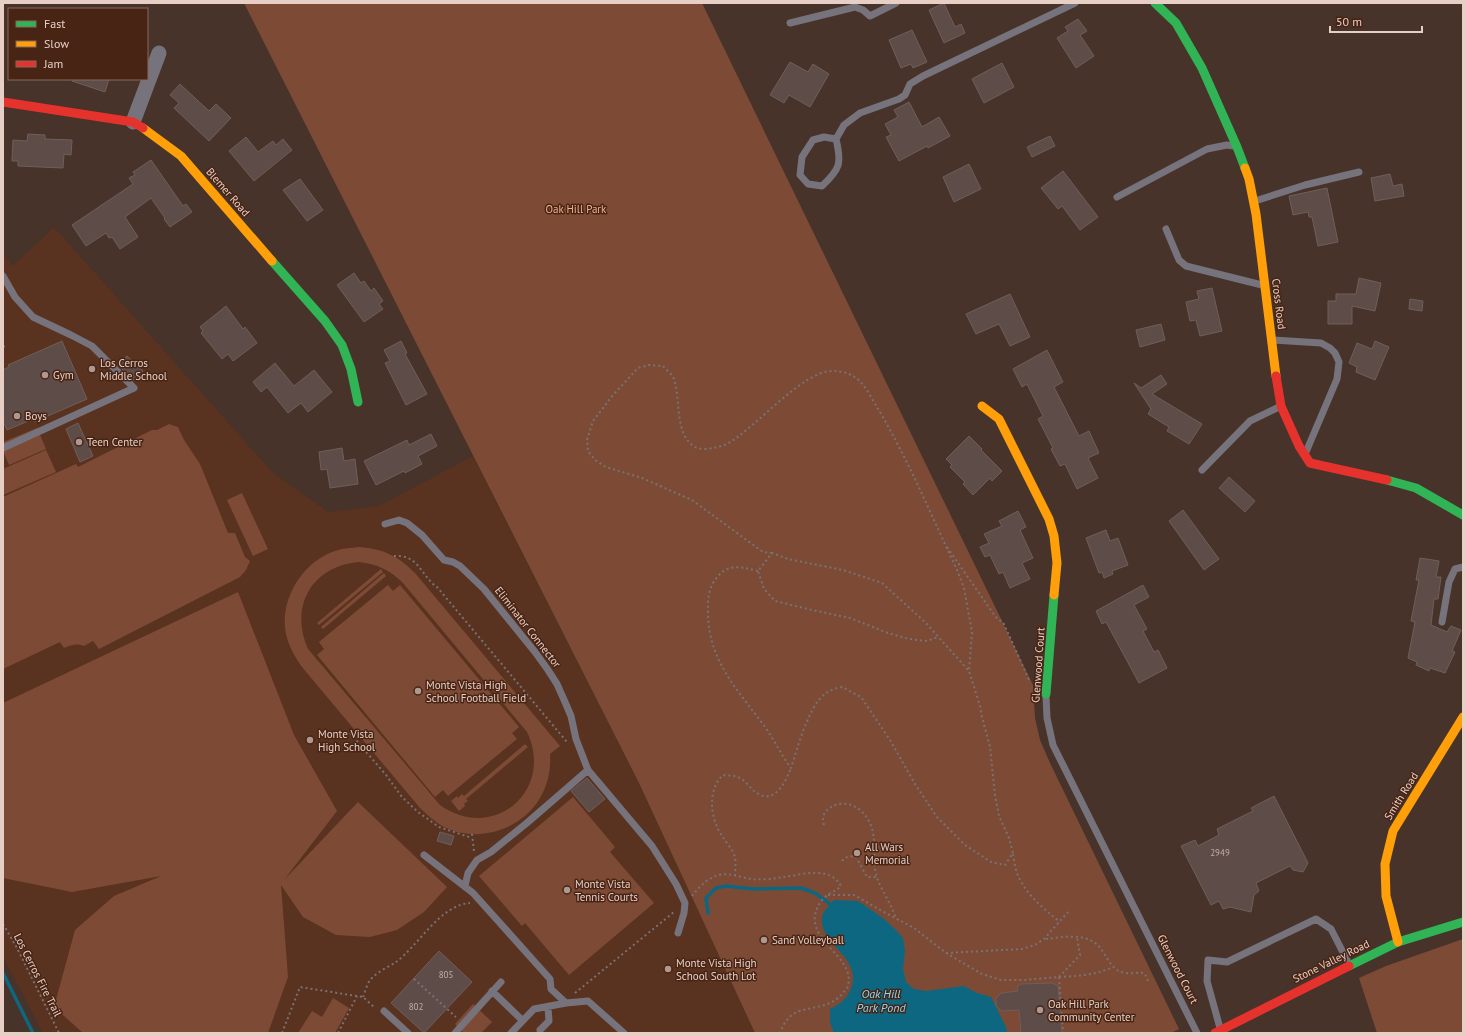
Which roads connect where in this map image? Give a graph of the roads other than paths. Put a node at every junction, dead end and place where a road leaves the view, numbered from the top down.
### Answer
1 (896, 3) edge
2 (1075, 3) edge
3 (1155, 3) edge
4 (790, 24) dead end
5 (159, 53) dead end
6 (3, 102) edge
7 (133, 122) junction
8 (836, 139) junction
9 (1237, 147) junction
10 (1359, 172) dead end
11 (1117, 197) dead end
12 (1253, 201) junction
13 (1166, 229) dead end
14 (3, 276) edge
15 (1265, 286) junction
16 (1271, 340) junction
17 (358, 402) dead end
18 (982, 406) dead end
19 (1281, 406) junction
20 (3, 448) edge
21 (1304, 455) junction
22 (1202, 470) dead end
23 (1463, 515) edge
24 (385, 524) dead end
25 (1463, 567) edge
26 (1442, 622) dead end
27 (1046, 694) joint
28 (1463, 717) edge
29 (588, 770) junction
30 (424, 855) dead end
31 (465, 886) junction
32 (1463, 922) edge
33 (678, 933) dead end
34 (1398, 942) junction
35 (1350, 965) junction
36 (501, 982) dead end
37 (492, 991) junction
38 (566, 1003) junction
39 (548, 1006) junction
40 (382, 1012) road end
41 (522, 1020) junction
42 (540, 1030) dead end
43 (1218, 1032) edge
44 (408, 1033) edge
45 (455, 1033) edge
46 (511, 1033) edge
47 (624, 1033) edge
48 (1197, 1033) edge

1 - 4 lane
2 - 8 lane
3 - 9 street, Cross Road
5 - 7 street
6 - 7 street, Blemer Road
7 - 17 street, Blemer Road
8 - 8 lane
9 - 11 lane
9 - 12 street, Cross Road
10 - 12 lane
12 - 15 street, Cross Road
13 - 15 lane
14 - 20 lane
15 - 16 street, Cross Road
16 - 19 street, Cross Road
16 - 21 lane
18 - 27 street, Glenwood Court
19 - 21 street, Cross Road
19 - 22 lane
21 - 23 street, Cross Road
24 - 29 lane, Eliminator Connector
25 - 26 lane
27 - 48 lane, Glenwood Court
28 - 34 street, Smith Road
29 - 31 lane
29 - 33 lane, Eliminator Connector
30 - 31 lane
31 - 38 lane
32 - 34 street, Stone Valley Road
34 - 35 street, Stone Valley Road
35 - 43 street, Stone Valley Road
35 - 43 lane
36 - 37 lane
37 - 41 lane
37 - 45 lane
38 - 39 lane
38 - 47 lane
39 - 41 lane
39 - 42 lane
40 - 44 lane
41 - 46 lane

